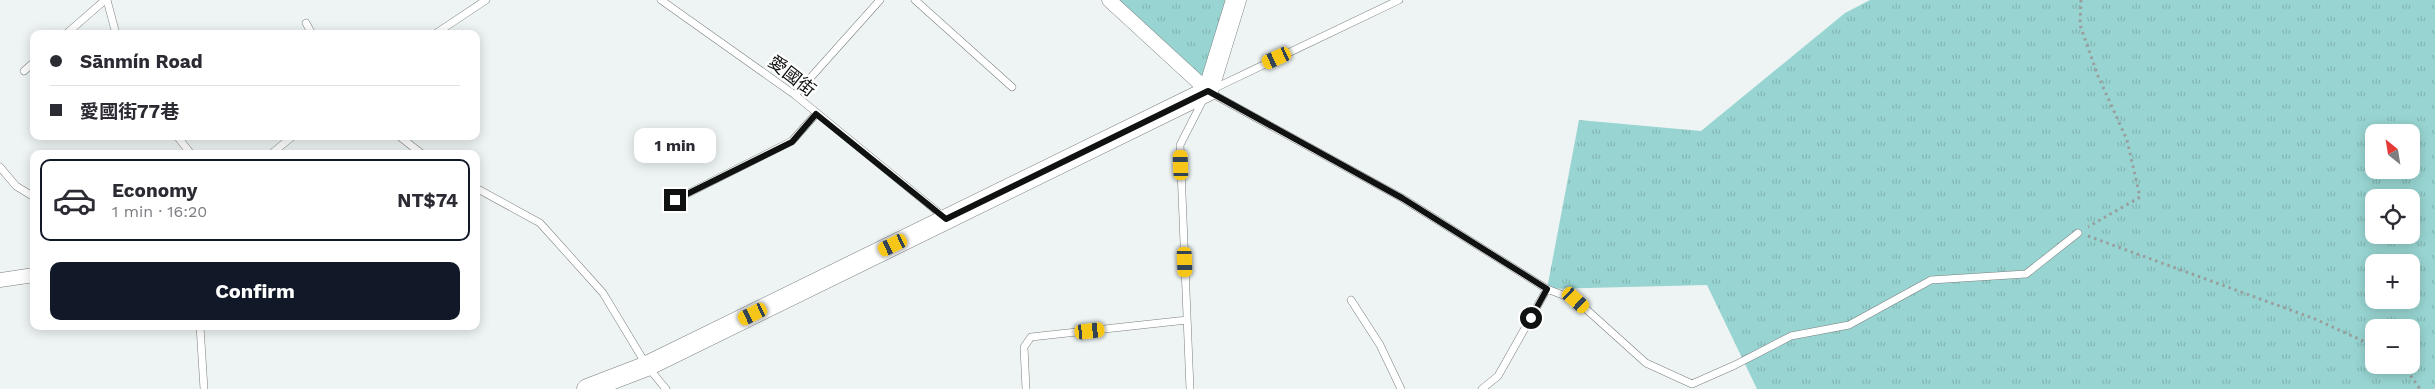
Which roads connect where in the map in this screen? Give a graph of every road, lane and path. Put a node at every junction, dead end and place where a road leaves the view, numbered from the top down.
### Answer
1 (106, 0) edge
2 (486, 0) edge
3 (661, 0) edge
4 (880, 0) edge
5 (915, 0) edge
6 (1109, 0) edge
7 (1236, 0) edge
8 (1399, 0) edge
9 (2081, 0) edge
10 (306, 23) dead end
11 (71, 30) edge
12 (115, 30) edge
13 (310, 30) edge
14 (440, 30) edge
15 (30, 66) edge
16 (24, 71) dead end
17 (1012, 87) dead end
18 (1208, 91) junction
19 (795, 95) junction
20 (816, 114) junction
21 (180, 140) edge
22 (288, 140) edge
23 (404, 140) edge
24 (188, 150) edge
25 (276, 150) edge
26 (417, 150) edge
27 (0, 167) edge
28 (480, 190) edge
29 (30, 195) edge
30 (675, 200) dead end
31 (946, 219) junction
32 (2078, 233) junction
33 (30, 276) edge
34 (0, 280) edge
35 (1547, 289) junction
36 (1351, 300) dead end
37 (1187, 320) junction
38 (200, 330) edge
39 (2365, 342) edge
40 (648, 366) junction
41 (2409, 374) edge
42 (204, 389) edge
43 (586, 389) edge
44 (666, 389) edge
45 (1026, 389) edge
46 (1190, 389) edge
47 (1401, 389) edge
48 (1482, 389) edge
49 (2420, 389) edge

1 - 11 lane
1 - 12 lane
2 - 14 lane
3 - 19 lane, 愛國街
4 - 19 lane
5 - 17 lane
6 - 18 street
7 - 18 street
8 - 18 lane
9 - 32 path
10 - 13 lane
15 - 16 lane
18 - 31 street
18 - 35 lane
18 - 37 lane
19 - 20 lane, 愛國街
20 - 30 lane
20 - 31 lane, 愛國街
21 - 24 lane
22 - 25 lane
23 - 26 lane
27 - 29 lane
28 - 40 lane
31 - 40 street
32 - 35 lane
32 - 39 path
33 - 34 street
35 - 48 lane
36 - 47 lane
37 - 45 lane
37 - 46 lane
38 - 42 lane
40 - 43 street
40 - 44 lane
41 - 49 path

